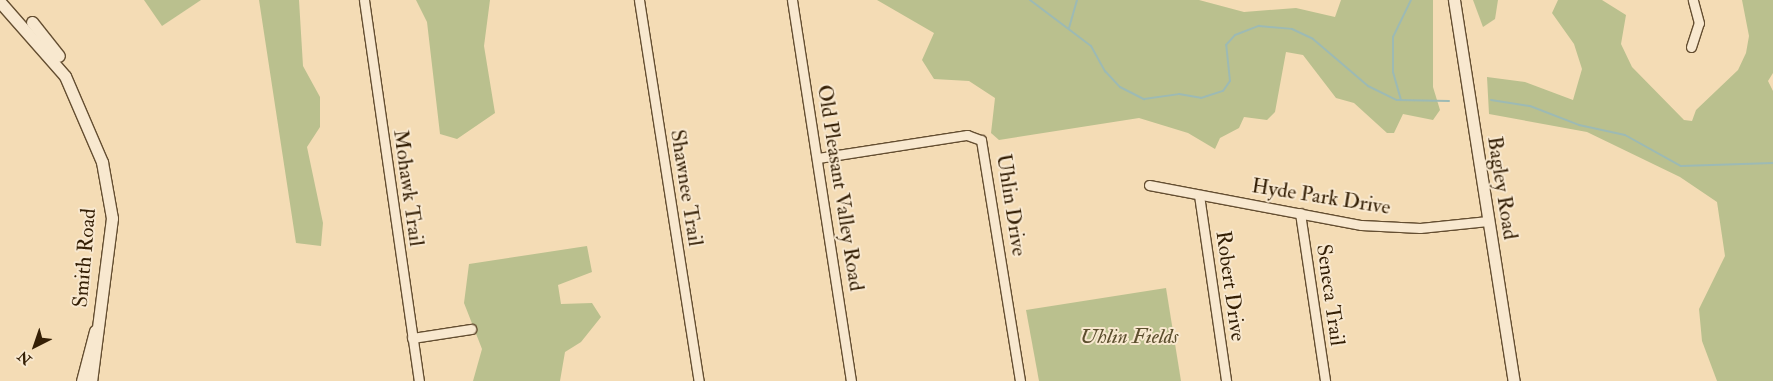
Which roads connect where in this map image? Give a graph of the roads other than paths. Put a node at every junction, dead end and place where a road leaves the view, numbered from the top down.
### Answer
1 (9, 0) edge
2 (364, 0) edge
3 (639, 0) edge
4 (792, 0) edge
5 (1454, 0) edge
6 (1693, 0) edge
7 (0, 2) edge
8 (1691, 47) dead end
9 (65, 76) junction
10 (818, 158) junction
11 (1149, 184) dead end
12 (1199, 195) junction
13 (1300, 213) junction
14 (1488, 222) junction
15 (472, 329) dead end
16 (97, 330) junction
17 (412, 338) junction
18 (82, 381) edge
19 (91, 381) edge
20 (419, 381) edge
21 (698, 381) edge
22 (851, 381) edge
23 (1020, 381) edge
24 (1226, 381) edge
25 (1324, 381) edge
26 (1514, 381) edge

1 - 9 main road, Smith Road
2 - 17 street, Mohawk Trail
3 - 21 street, Shawnee Trail
4 - 10 street, Old Pleasant Valley Road
5 - 14 main road, Bagley Road
6 - 8 street
7 - 9 main road, Smith Road
9 - 16 main road, Smith Road
10 - 22 street, Old Pleasant Valley Road
10 - 23 street, Uhlin Drive
11 - 12 street, Hyde Park Drive
12 - 13 street, Hyde Park Drive
12 - 24 street, Robert Drive
13 - 14 street, Hyde Park Drive
13 - 25 street, Seneca Trail
14 - 26 main road, Bagley Road
15 - 17 street
16 - 18 main road, Smith Road
16 - 19 main road, Smith Road
17 - 20 street, Mohawk Trail

